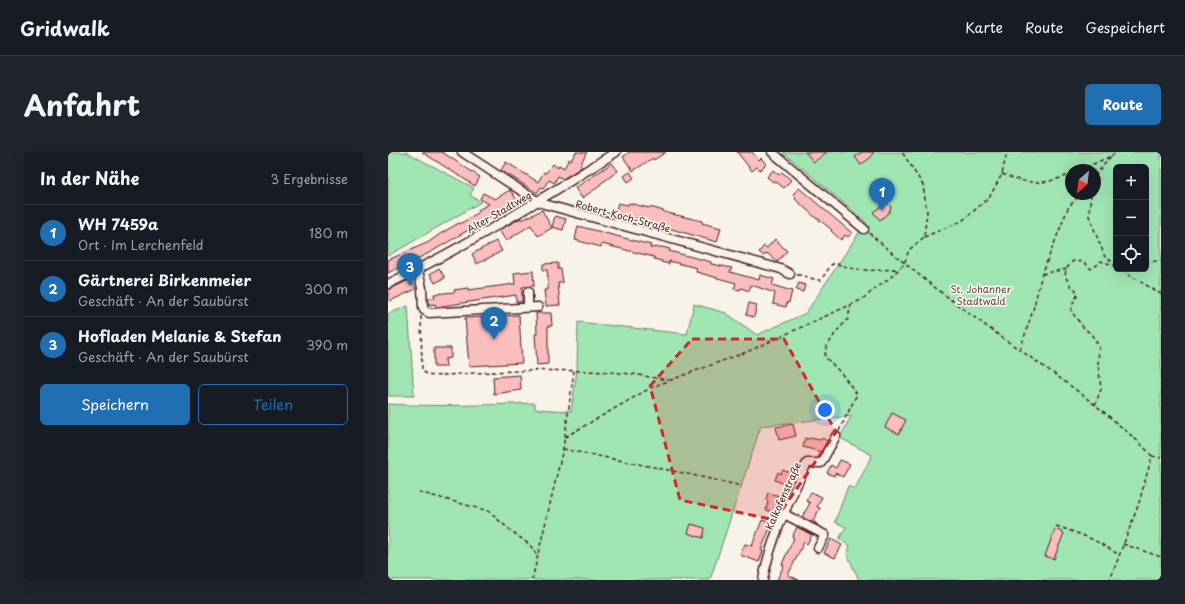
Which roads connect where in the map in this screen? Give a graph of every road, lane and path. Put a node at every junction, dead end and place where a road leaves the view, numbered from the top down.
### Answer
1 (462, 152) edge
2 (616, 152) edge
3 (772, 152) edge
4 (902, 152) edge
5 (1007, 152) edge
6 (1117, 152) edge
7 (1110, 156) junction
8 (1093, 164) edge
9 (1101, 168) edge
10 (1002, 174) junction
11 (1065, 177) edge
12 (1075, 200) edge
13 (1090, 200) edge
14 (537, 201) junction
15 (864, 229) joint
16 (924, 237) junction
17 (1161, 260) edge
18 (1113, 262) edge
19 (1149, 262) edge
20 (904, 264) junction
21 (1113, 264) edge
22 (1066, 269) junction
23 (418, 270) junction
24 (898, 270) junction
25 (1126, 272) edge
26 (790, 274) joint
27 (1042, 274) junction
28 (388, 284) edge
29 (528, 292) dead end
30 (1161, 294) edge
31 (851, 304) junction
32 (423, 307) junction
33 (528, 307) junction
34 (538, 307) dead end
35 (1020, 350) junction
36 (574, 371) junction
37 (670, 380) junction
38 (1095, 405) junction
39 (836, 436) joint
40 (565, 437) junction
41 (563, 449) junction
42 (1152, 456) junction
43 (1161, 458) edge
44 (742, 486) dead end
45 (419, 492) dead end
46 (784, 514) junction
47 (1056, 526) dead end
48 (1123, 544) junction
49 (818, 548) dead end
50 (1119, 556) junction
51 (538, 557) junction
52 (1161, 557) edge
53 (532, 580) edge
54 (763, 580) edge
55 (1110, 580) edge

1 - 14 street, Robert-Koch-Straße
2 - 14 street, Alter Stadtweg
3 - 15 street
4 - 16 path
5 - 10 path
6 - 7 path
7 - 8 path
7 - 9 path
10 - 11 path
10 - 16 path
12 - 27 path
13 - 18 path
14 - 23 street, Alter Stadtweg
14 - 26 street, Robert-Koch-Straße
15 - 20 path
16 - 20 path
17 - 19 path
20 - 24 path
20 - 35 path
21 - 22 path
22 - 27 path
22 - 38 path
23 - 28 street, Alter Stadtweg
23 - 32 street
24 - 26 path
24 - 31 path
25 - 30 path
27 - 35 path
29 - 33 street
31 - 37 path
31 - 39 path
32 - 33 street
32 - 36 path
33 - 34 street
35 - 38 path
36 - 37 path
36 - 40 path
37 - 40 path
38 - 42 path
39 - 46 street, Kalkofenstraße
40 - 41 path
41 - 44 path
41 - 51 path
42 - 43 path
42 - 48 path
45 - 51 path
46 - 49 street
46 - 54 street, Kalkofenstraße
47 - 50 path
48 - 50 path
48 - 52 path
50 - 55 path
51 - 53 path

